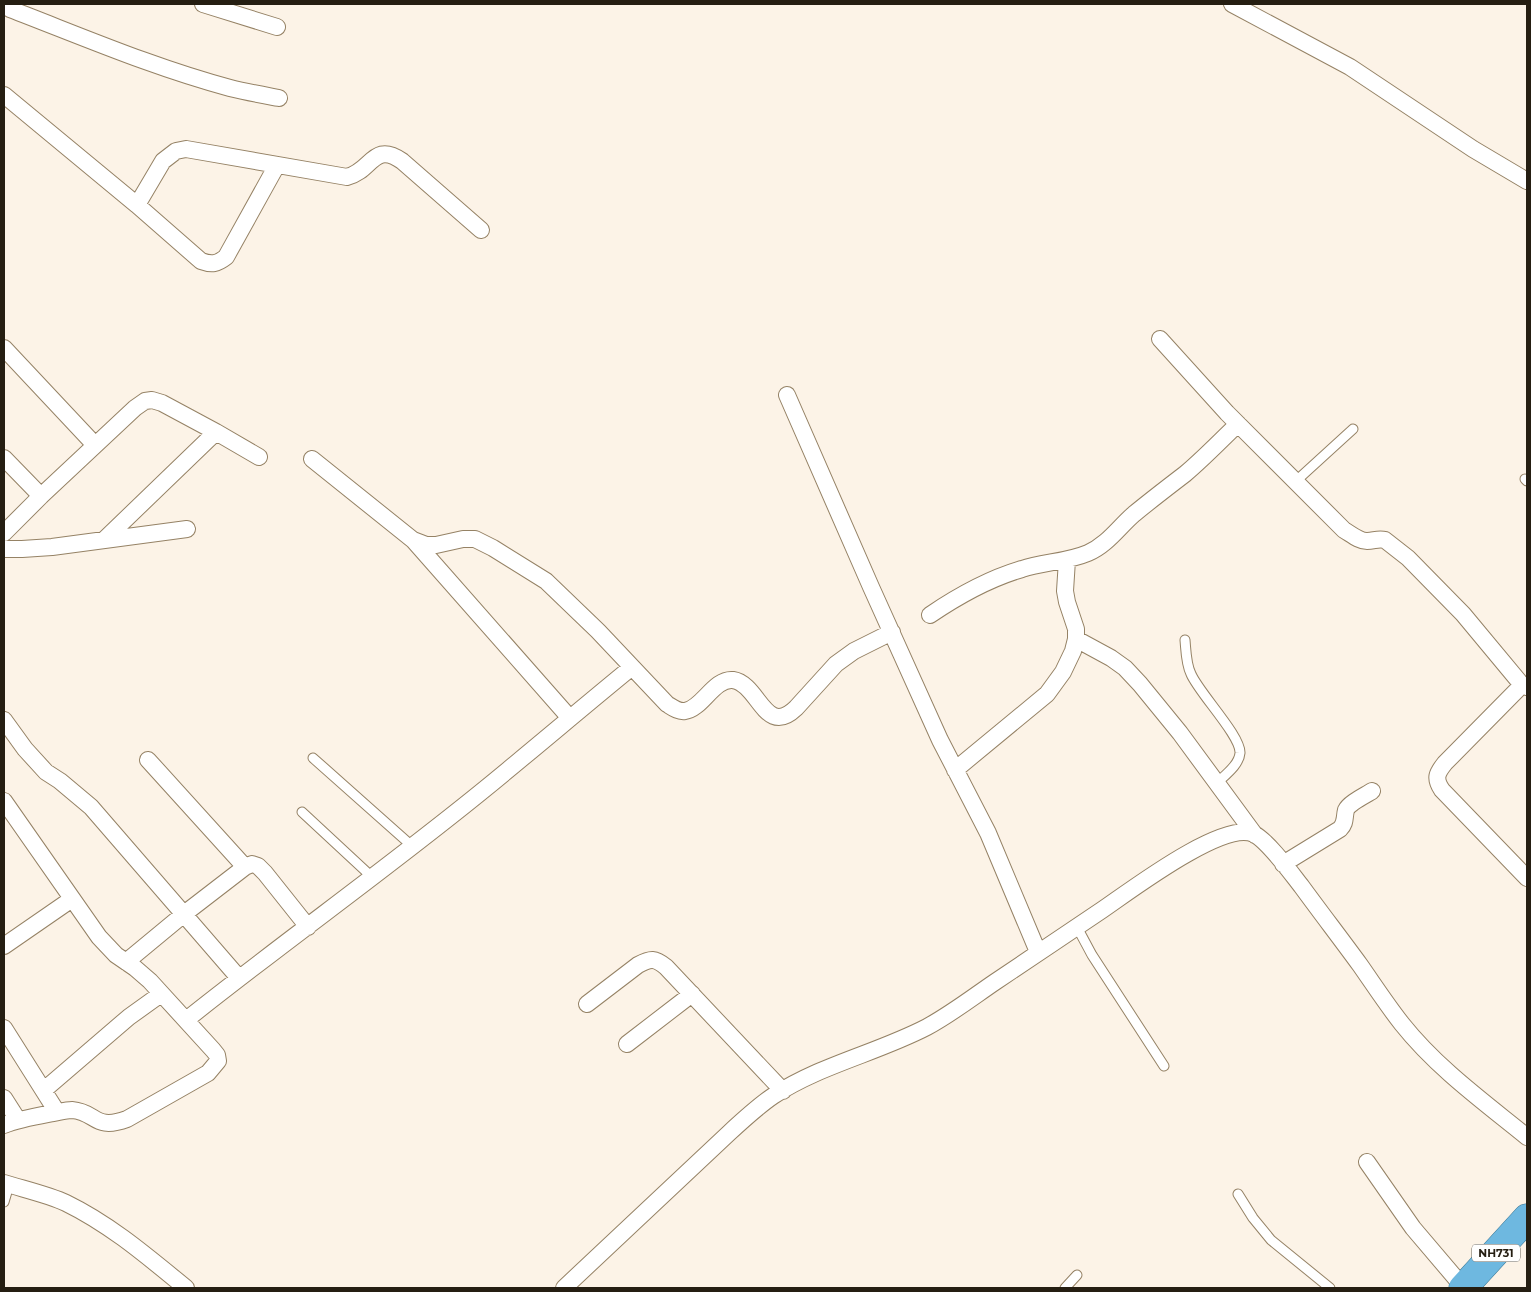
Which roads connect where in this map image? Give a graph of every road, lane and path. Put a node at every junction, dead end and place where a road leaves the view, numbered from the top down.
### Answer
1 (203, 4) edge
2 (1232, 4) edge
3 (11, 9) edge
4 (243, 10) edge
5 (277, 27) dead end
6 (4, 94) edge
7 (279, 98) dead end
8 (277, 166) junction
9 (1527, 181) edge
10 (137, 205) junction
11 (481, 230) dead end
12 (1160, 339) dead end
13 (4, 348) edge
14 (788, 395) dead end
15 (1238, 424) junction
16 (1353, 429) dead end
17 (216, 432) junction
18 (95, 445) junction
19 (259, 457) dead end
20 (4, 458) edge
21 (312, 459) dead end
22 (1296, 481) junction
23 (41, 496) junction
24 (187, 529) dead end
25 (4, 533) edge
26 (104, 540) junction
27 (413, 540) junction
28 (4, 549) edge
29 (1067, 560) junction
30 (930, 615) dead end
31 (892, 632) junction
32 (1076, 639) junction
33 (1185, 640) dead end
34 (632, 667) junction
35 (1524, 686) edge
36 (569, 718) junction
37 (4, 720) edge
38 (313, 758) dead end
39 (148, 760) dead end
40 (955, 770) junction
41 (1217, 783) junction
42 (1372, 791) dead end
43 (4, 801) edge
44 (302, 812) dead end
45 (1254, 835) junction
46 (412, 846) junction
47 (1283, 864) junction
48 (245, 867) junction
49 (372, 877) junction
50 (1527, 878) edge
51 (72, 899) junction
52 (184, 914) junction
53 (1077, 926) junction
54 (308, 927) junction
55 (4, 946) edge
56 (1038, 952) junction
57 (126, 962) junction
58 (240, 978) junction
59 (161, 994) junction
60 (692, 994) junction
61 (587, 1004) dead end
62 (186, 1020) junction
63 (4, 1028) edge
64 (628, 1044) dead end
65 (1164, 1066) dead end
66 (44, 1090) junction
67 (783, 1090) junction
68 (4, 1098) edge
69 (57, 1112) junction
70 (11, 1122) edge
71 (1527, 1137) edge
72 (1367, 1162) dead end
73 (7, 1184) edge
74 (1238, 1194) dead end
75 (4, 1202) edge
76 (1527, 1218) edge
77 (1078, 1275) dead end
78 (186, 1288) edge
79 (564, 1288) edge
80 (1065, 1288) edge
81 (1330, 1288) edge
82 (1464, 1288) edge

1 - 4 street
2 - 9 street
3 - 7 street
4 - 5 street
6 - 10 street
8 - 10 street
8 - 10 street
8 - 11 street
12 - 15 street
13 - 18 street
14 - 31 street
15 - 22 street
15 - 29 street
16 - 22 lane
17 - 18 street
17 - 19 street
17 - 26 street
18 - 23 street
20 - 23 street
21 - 27 street
22 - 35 street
23 - 25 street
24 - 26 street
26 - 28 street
27 - 34 street
27 - 36 street
29 - 30 street
29 - 32 street
31 - 34 street
31 - 40 street
32 - 40 street
32 - 41 street
33 - 41 lane
34 - 36 street
35 - 50 street
36 - 46 street
37 - 52 street
38 - 46 lane
39 - 48 street
40 - 56 street
41 - 45 street
42 - 47 street
43 - 51 street
44 - 49 lane
45 - 47 street
45 - 53 street
46 - 49 street
47 - 71 street
48 - 52 street
48 - 54 street
49 - 54 street
51 - 55 street
51 - 57 street
52 - 57 street
52 - 58 street
53 - 56 street
53 - 65 lane
54 - 58 street
56 - 67 street
57 - 59 street
58 - 62 street
59 - 62 street
59 - 66 street
60 - 61 street
60 - 64 street
60 - 67 street
62 - 69 street
63 - 66 street
66 - 69 street
67 - 79 street
68 - 70 street
69 - 70 street
72 - 82 street
73 - 75 lane
73 - 78 street
74 - 81 lane
76 - 82 highway, NH731
77 - 80 lane

